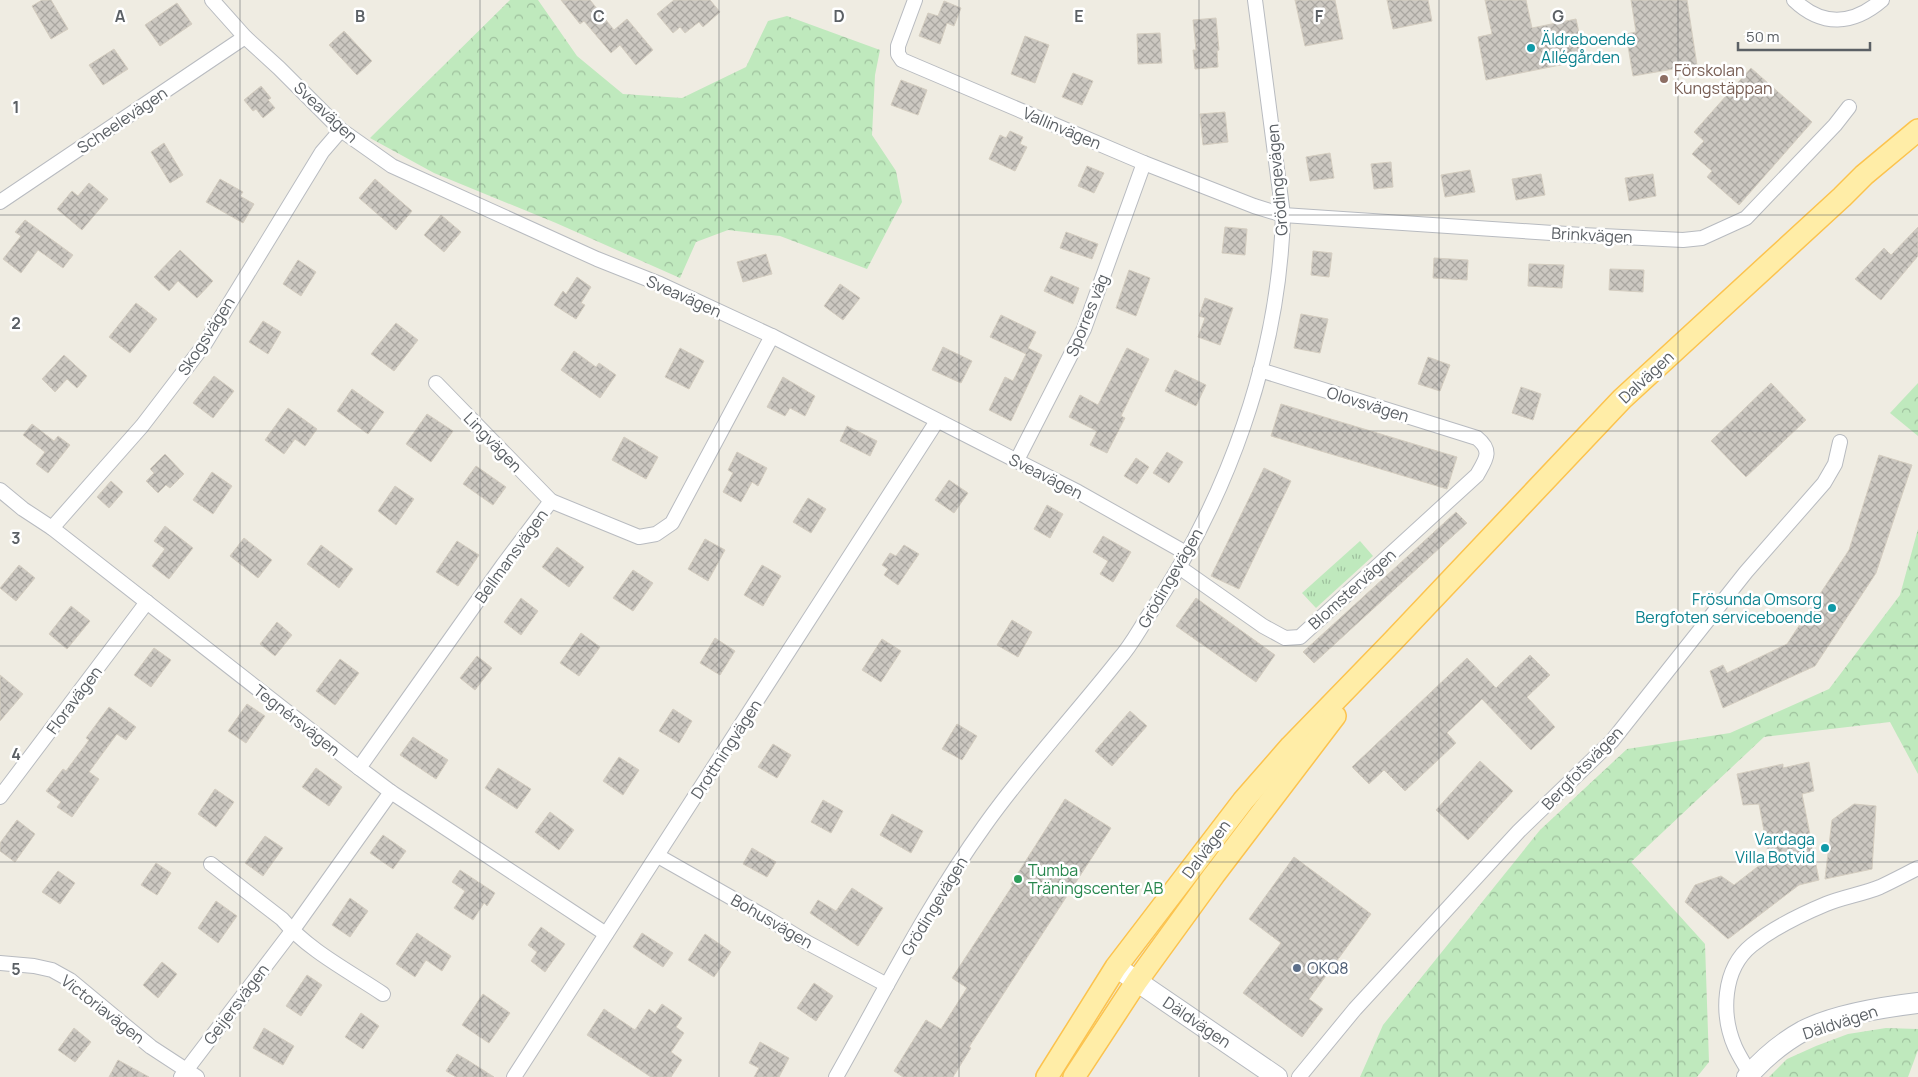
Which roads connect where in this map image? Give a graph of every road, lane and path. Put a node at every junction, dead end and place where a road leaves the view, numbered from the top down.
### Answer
1 (212, 0) edge
2 (915, 0) edge
3 (1255, 0) edge
4 (1882, 0) edge
5 (1799, 5) edge
6 (244, 37) junction
7 (1850, 107) dead end
8 (1918, 122) edge
9 (341, 130) junction
10 (1918, 130) edge
11 (1144, 163) junction
12 (1864, 175) junction
13 (0, 202) edge
14 (1283, 214) junction
15 (772, 336) junction
16 (1260, 370) junction
17 (436, 383) dead end
18 (937, 421) junction
19 (1477, 438) joint
20 (1840, 442) dead end
21 (1016, 460) junction
22 (0, 490) edge
23 (551, 501) junction
24 (52, 528) junction
25 (1186, 553) junction
26 (1179, 566) junction
27 (147, 602) junction
28 (1392, 642) junction
29 (359, 768) junction
30 (391, 792) junction
31 (0, 797) edge
32 (658, 856) junction
33 (212, 864) dead end
34 (1918, 868) edge
35 (292, 931) junction
36 (606, 934) junction
37 (0, 963) edge
38 (1116, 967) junction
39 (1137, 981) junction
40 (886, 985) junction
41 (383, 994) dead end
42 (1918, 1003) edge
43 (188, 1075) edge
44 (1749, 1075) edge
45 (514, 1077) edge
46 (836, 1077) edge
47 (1047, 1077) edge
48 (1074, 1077) edge
49 (1277, 1077) edge
50 (1299, 1077) edge

1 - 6 street, Sveavägen
2 - 11 street, Vallinvägen
3 - 14 street, Grödingevägen
4 - 5 street
6 - 9 street, Sveavägen
6 - 13 street, Scheelevägen
7 - 14 street, Brinkvägen
8 - 12 main road
9 - 15 street, Sveavägen
9 - 24 street, Skogsvägen
10 - 12 main road, Dalvägen
11 - 14 street, Vallinvägen
11 - 21 street, Sporres väg
12 - 28 main road, Dalvägen
14 - 16 street, Grödingevägen
15 - 18 street, Sveavägen
15 - 23 street, Bellmansvägen
16 - 19 street, Olovsvägen
16 - 25 street, Grödingevägen
17 - 23 street, Lingvägen
18 - 21 street, Sveavägen
18 - 32 street, Drottningvägen
19 - 26 street, Blomstervägen
20 - 50 street, Bergfotsvägen
21 - 25 street, Sveavägen
22 - 24 street, Tegnérsvägen
23 - 29 street, Bellmansvägen
24 - 27 street, Tegnérsvägen
25 - 26 street, Grödingevägen
26 - 40 street, Grödingevägen
27 - 29 street, Tegnérsvägen
27 - 31 street, Floravägen
28 - 38 main road, Dalvägen
28 - 39 main road, Dalvägen
29 - 30 street, Tegnérsvägen
30 - 35 street, Geijersvägen
30 - 36 street, Tegnérsvägen
32 - 36 street, Drottningvägen
32 - 40 street, Bohusvägen
33 - 35 street
34 - 44 street
35 - 41 street
35 - 43 street, Geijersvägen
36 - 45 street, Drottningvägen
37 - 43 street, Victoriavägen
38 - 39 street, Däldvägen
38 - 47 main road, Dalvägen
39 - 48 main road, Dalvägen
39 - 49 street, Däldvägen
40 - 46 street, Grödingevägen
42 - 44 street, Däldvägen

